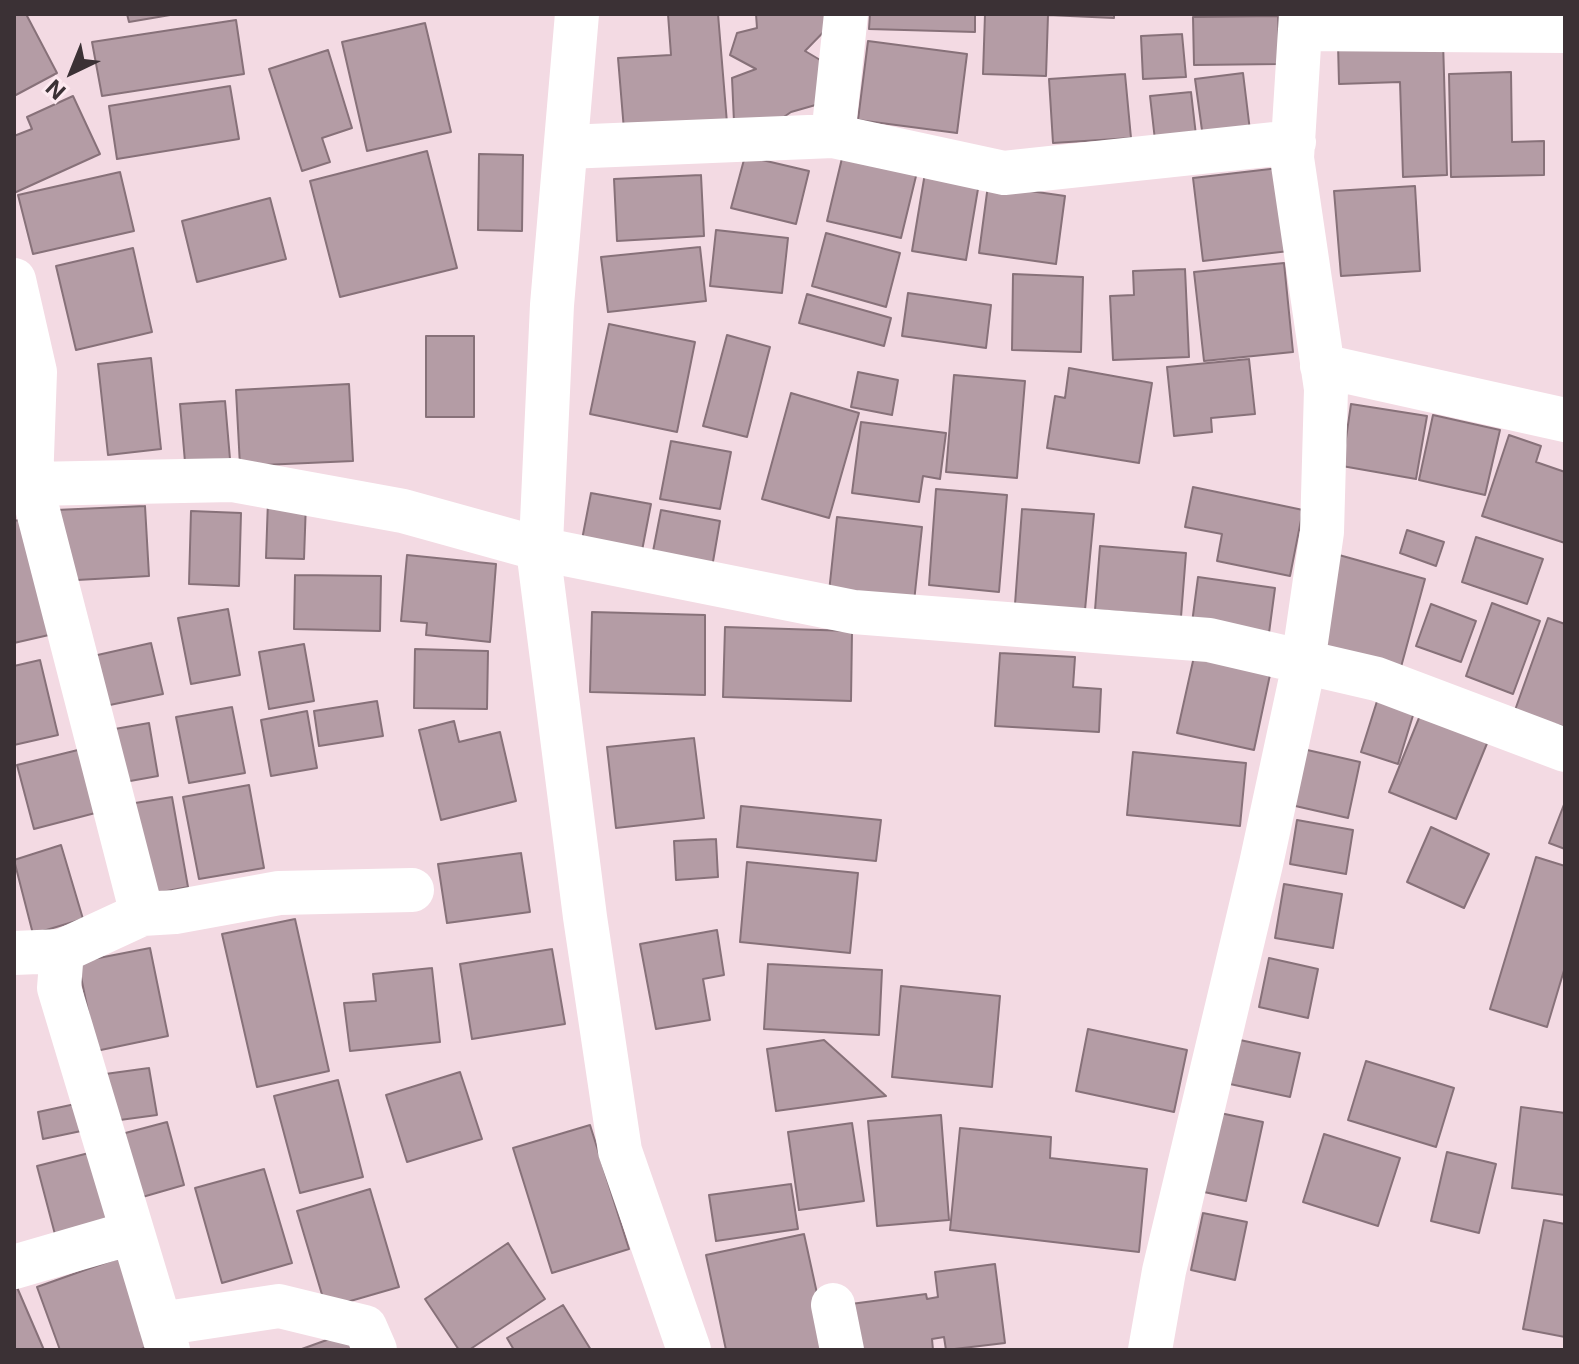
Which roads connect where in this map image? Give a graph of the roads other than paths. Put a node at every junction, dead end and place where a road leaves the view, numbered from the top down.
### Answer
1 (577, 14) edge
2 (846, 14) edge
3 (1300, 21) edge
4 (1565, 31) edge
5 (833, 136) junction
6 (1294, 142) junction
7 (566, 147) junction
8 (14, 280) edge
9 (1322, 366) junction
10 (1565, 420) edge
11 (22, 486) edge
12 (540, 549) junction
13 (1303, 660) junction
14 (1565, 750) edge
15 (412, 890) dead end
16 (142, 914) junction
17 (62, 951) junction
18 (14, 953) edge
19 (131, 1233) junction
20 (14, 1267) edge
21 (833, 1305) dead end
22 (164, 1337) edge
23 (375, 1350) edge
24 (689, 1350) edge
25 (842, 1350) edge
26 (1150, 1350) edge

1 - 7 street
2 - 5 street
3 - 4 street
3 - 6 street
5 - 6 street
5 - 7 street
6 - 9 street
7 - 12 street
8 - 11 street
9 - 10 street
9 - 13 street
11 - 12 street
11 - 16 street
12 - 13 street
12 - 24 street
13 - 14 street
13 - 26 street
15 - 16 street
16 - 17 street
17 - 18 street
17 - 19 street
19 - 20 street
19 - 22 street
21 - 25 street
22 - 23 street

